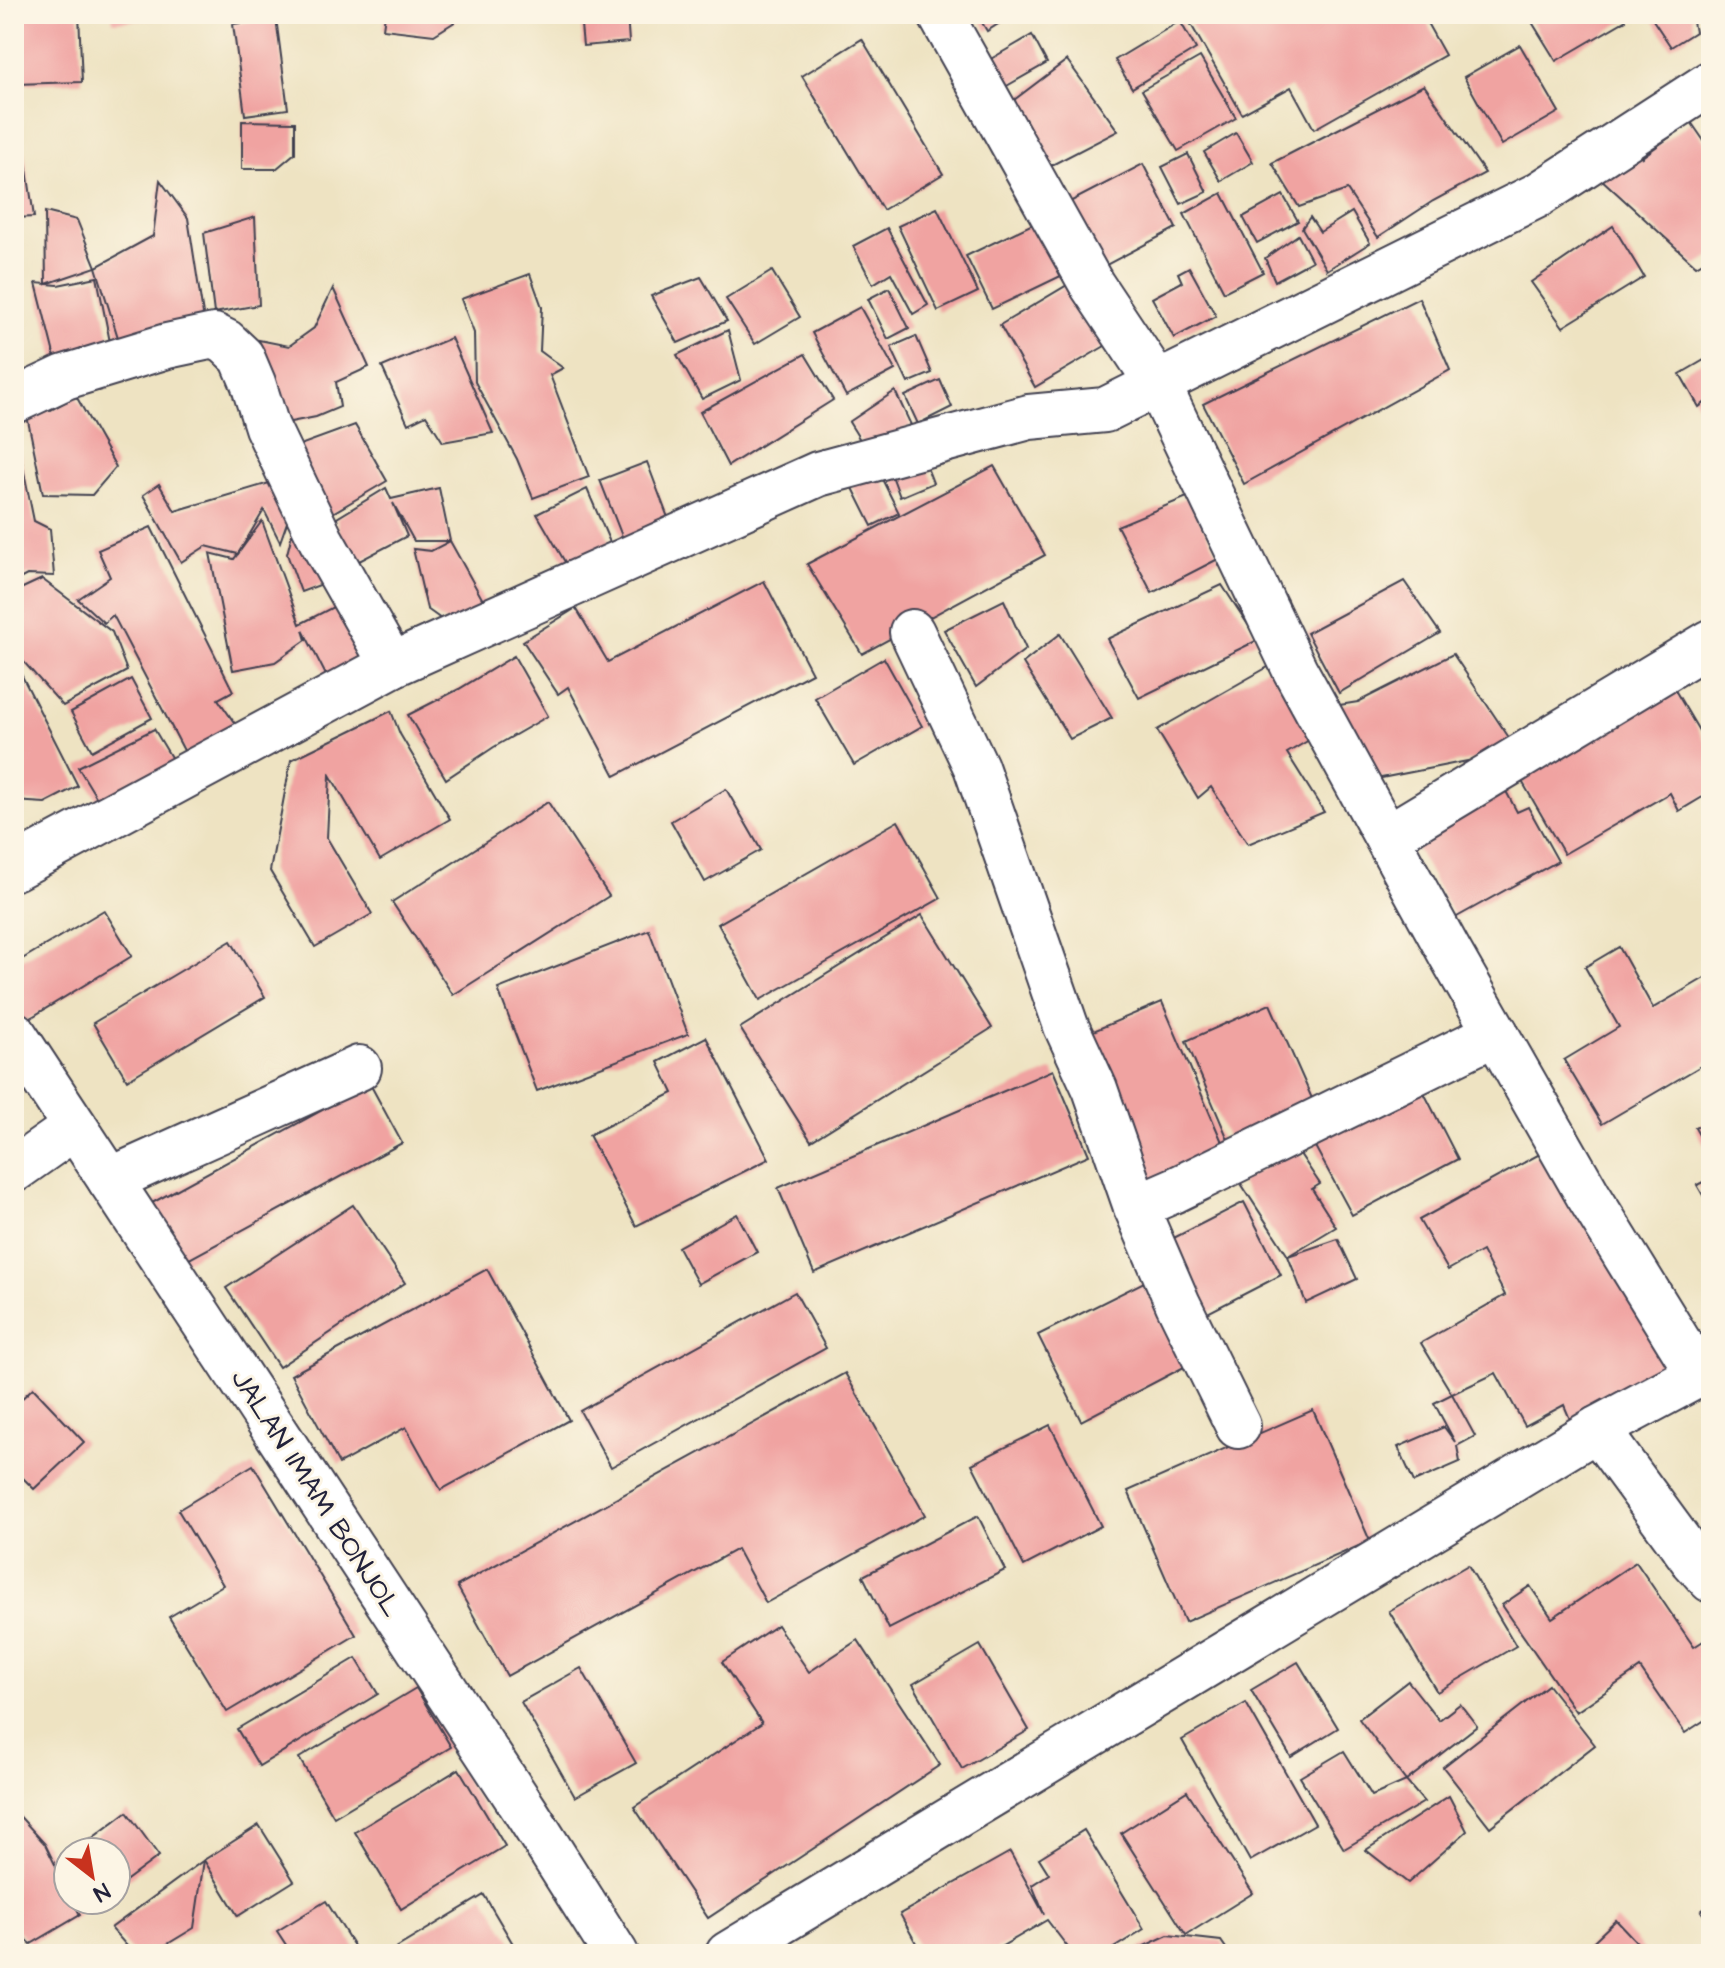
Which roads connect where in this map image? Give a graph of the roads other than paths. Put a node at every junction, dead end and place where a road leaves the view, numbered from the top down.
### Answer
1 (940, 14) edge
2 (1711, 83) edge
3 (1158, 384) junction
4 (14, 401) edge
5 (912, 632) dead end
6 (1711, 642) edge
7 (392, 665) junction
8 (1387, 837) junction
9 (14, 868) edge
10 (1496, 1033) junction
11 (14, 1034) edge
12 (359, 1068) dead end
13 (75, 1127) junction
14 (14, 1170) edge
15 (110, 1180) junction
16 (1136, 1207) junction
17 (1705, 1372) edge
18 (1238, 1426) dead end
19 (1597, 1429) junction
20 (1711, 1580) edge
21 (616, 1954) edge
22 (728, 1954) edge

1 - 3 street
2 - 3 street
3 - 7 street
3 - 8 street
4 - 7 street
5 - 16 street
6 - 8 street
7 - 9 street
8 - 10 street
10 - 16 street
10 - 17 street
11 - 13 street, JALAN IMAM BONJOL
12 - 15 street
13 - 14 street
13 - 15 street, JALAN IMAM BONJOL
15 - 21 street, JALAN IMAM BONJOL
16 - 18 street
17 - 19 street
19 - 20 street
19 - 22 street

